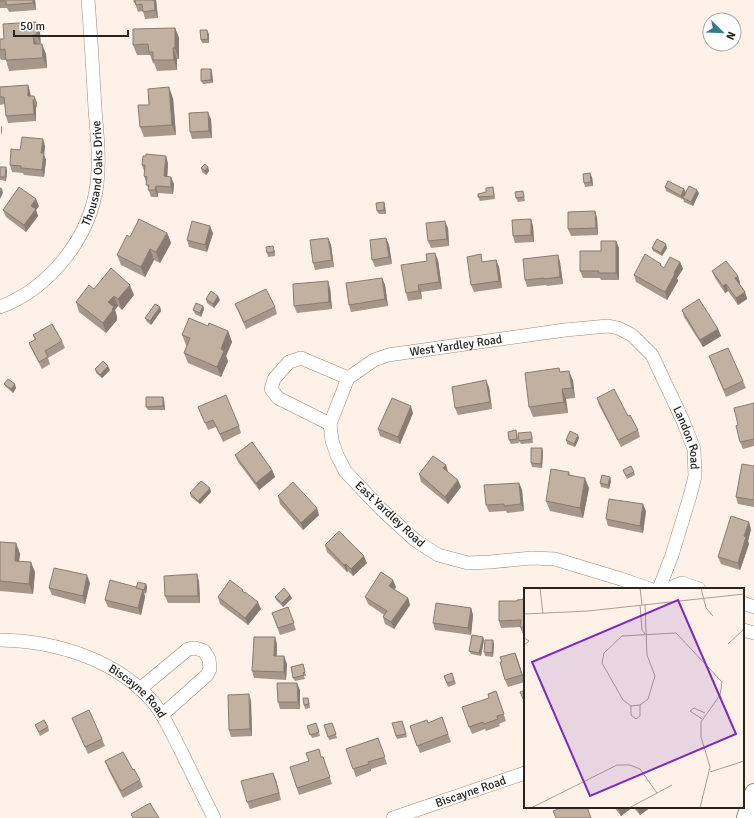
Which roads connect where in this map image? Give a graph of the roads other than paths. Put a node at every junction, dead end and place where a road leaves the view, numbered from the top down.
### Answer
1 (88, 0) edge
2 (0, 307) edge
3 (618, 328) joint
4 (348, 378) junction
5 (330, 424) junction
6 (647, 588) edge
7 (659, 588) edge
8 (670, 588) edge
9 (696, 588) edge
10 (744, 603) edge
11 (754, 607) edge
12 (744, 630) edge
13 (754, 633) edge
14 (0, 640) edge
15 (140, 689) junction
16 (162, 715) junction
17 (524, 773) edge
18 (754, 793) edge
19 (214, 818) edge
20 (393, 818) edge
21 (746, 818) edge

1 - 2 street, Thousand Oaks Drive
3 - 4 street, West Yardley Road
3 - 7 street, Landon Road
4 - 5 street
4 - 5 street
5 - 6 street, East Yardley Road
8 - 9 street
10 - 11 street
12 - 13 street
14 - 15 street, Biscayne Road
15 - 16 street, Biscayne Road
15 - 16 street
16 - 19 street, Biscayne Road
17 - 20 street, Biscayne Road
18 - 21 main road

